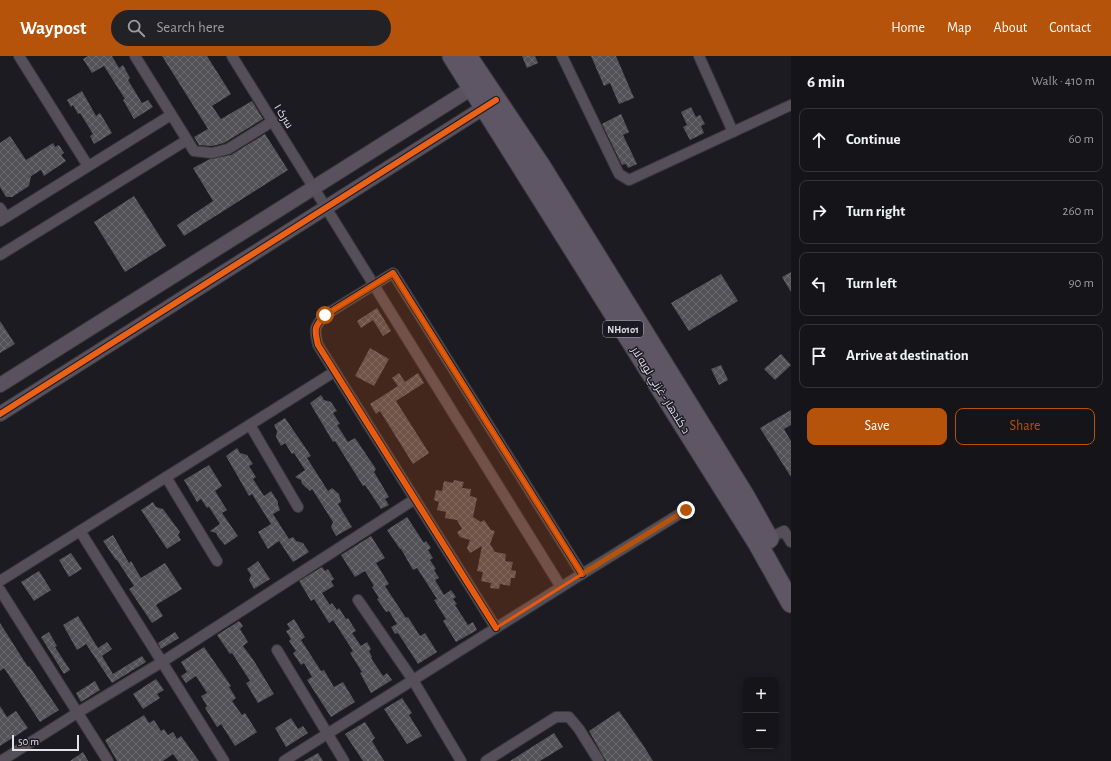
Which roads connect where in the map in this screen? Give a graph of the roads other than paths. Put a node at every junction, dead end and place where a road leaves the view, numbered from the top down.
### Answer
1 (18, 56) edge
2 (135, 56) edge
3 (232, 56) edge
4 (452, 56) edge
5 (467, 56) edge
6 (562, 56) edge
7 (699, 56) edge
8 (478, 84) junction
9 (490, 103) junction
10 (791, 105) edge
11 (171, 115) junction
12 (273, 121) junction
13 (733, 132) junction
14 (187, 140) junction
15 (88, 166) junction
16 (314, 188) junction
17 (0, 208) edge
18 (326, 208) junction
19 (3, 219) edge
20 (0, 255) edge
21 (374, 285) junction
22 (334, 372) junction
23 (0, 385) edge
24 (0, 414) edge
25 (250, 425) junction
26 (166, 478) junction
27 (414, 500) junction
28 (298, 507) dead end
29 (686, 510) dead end
30 (80, 531) junction
31 (763, 541) junction
32 (791, 542) edge
33 (217, 561) dead end
34 (582, 574) junction
35 (791, 577) edge
36 (0, 581) edge
37 (561, 587) junction
38 (0, 590) edge
39 (358, 600) dead end
40 (791, 603) edge
41 (496, 628) junction
42 (277, 650) dead end
43 (162, 662) junction
44 (413, 680) junction
45 (77, 713) junction
46 (328, 733) junction
47 (1, 761) edge
48 (108, 761) edge
49 (224, 761) edge
50 (284, 761) edge
51 (344, 761) edge
52 (461, 761) edge
53 (486, 761) edge
54 (599, 761) edge

1 - 15 street
2 - 11 street
3 - 12 street, سرک ۱
4 - 8 highway, د کندهار - غزني لويه لار / NH0101
5 - 8 highway, د کندهار - غزني لويه لار / NH0101
6 - 13 street
7 - 13 street
8 - 9 highway, د کندهار - غزني لويه لار / NH0101
8 - 16 street
9 - 18 street
9 - 31 highway, د کندهار - غزني لويه لار / NH0101
10 - 13 street
11 - 14 street
11 - 15 street
12 - 14 street
12 - 16 street, سرک ۱
14 - 20 street
15 - 19 street
16 - 18 street, سرک ۱
16 - 23 street
17 - 19 street
18 - 21 street, سرک ۱
18 - 24 street
21 - 22 street
21 - 34 street
21 - 37 street, سرک ۱
22 - 25 street
22 - 27 street
25 - 26 street
25 - 28 street
26 - 30 street
26 - 33 street
27 - 41 street
27 - 43 street
29 - 34 street
30 - 36 street
30 - 43 street
31 - 32 street
31 - 35 highway, د کندهار - غزني لويه لار / NH0101
31 - 40 highway, د کندهار - غزني لويه لار / NH0101
34 - 37 street
37 - 41 street
38 - 45 street
39 - 44 street
41 - 44 street
42 - 46 street
43 - 45 street
43 - 49 street
44 - 46 street
44 - 52 street
45 - 47 street
45 - 48 street
46 - 50 street
46 - 51 street
53 - 54 street

